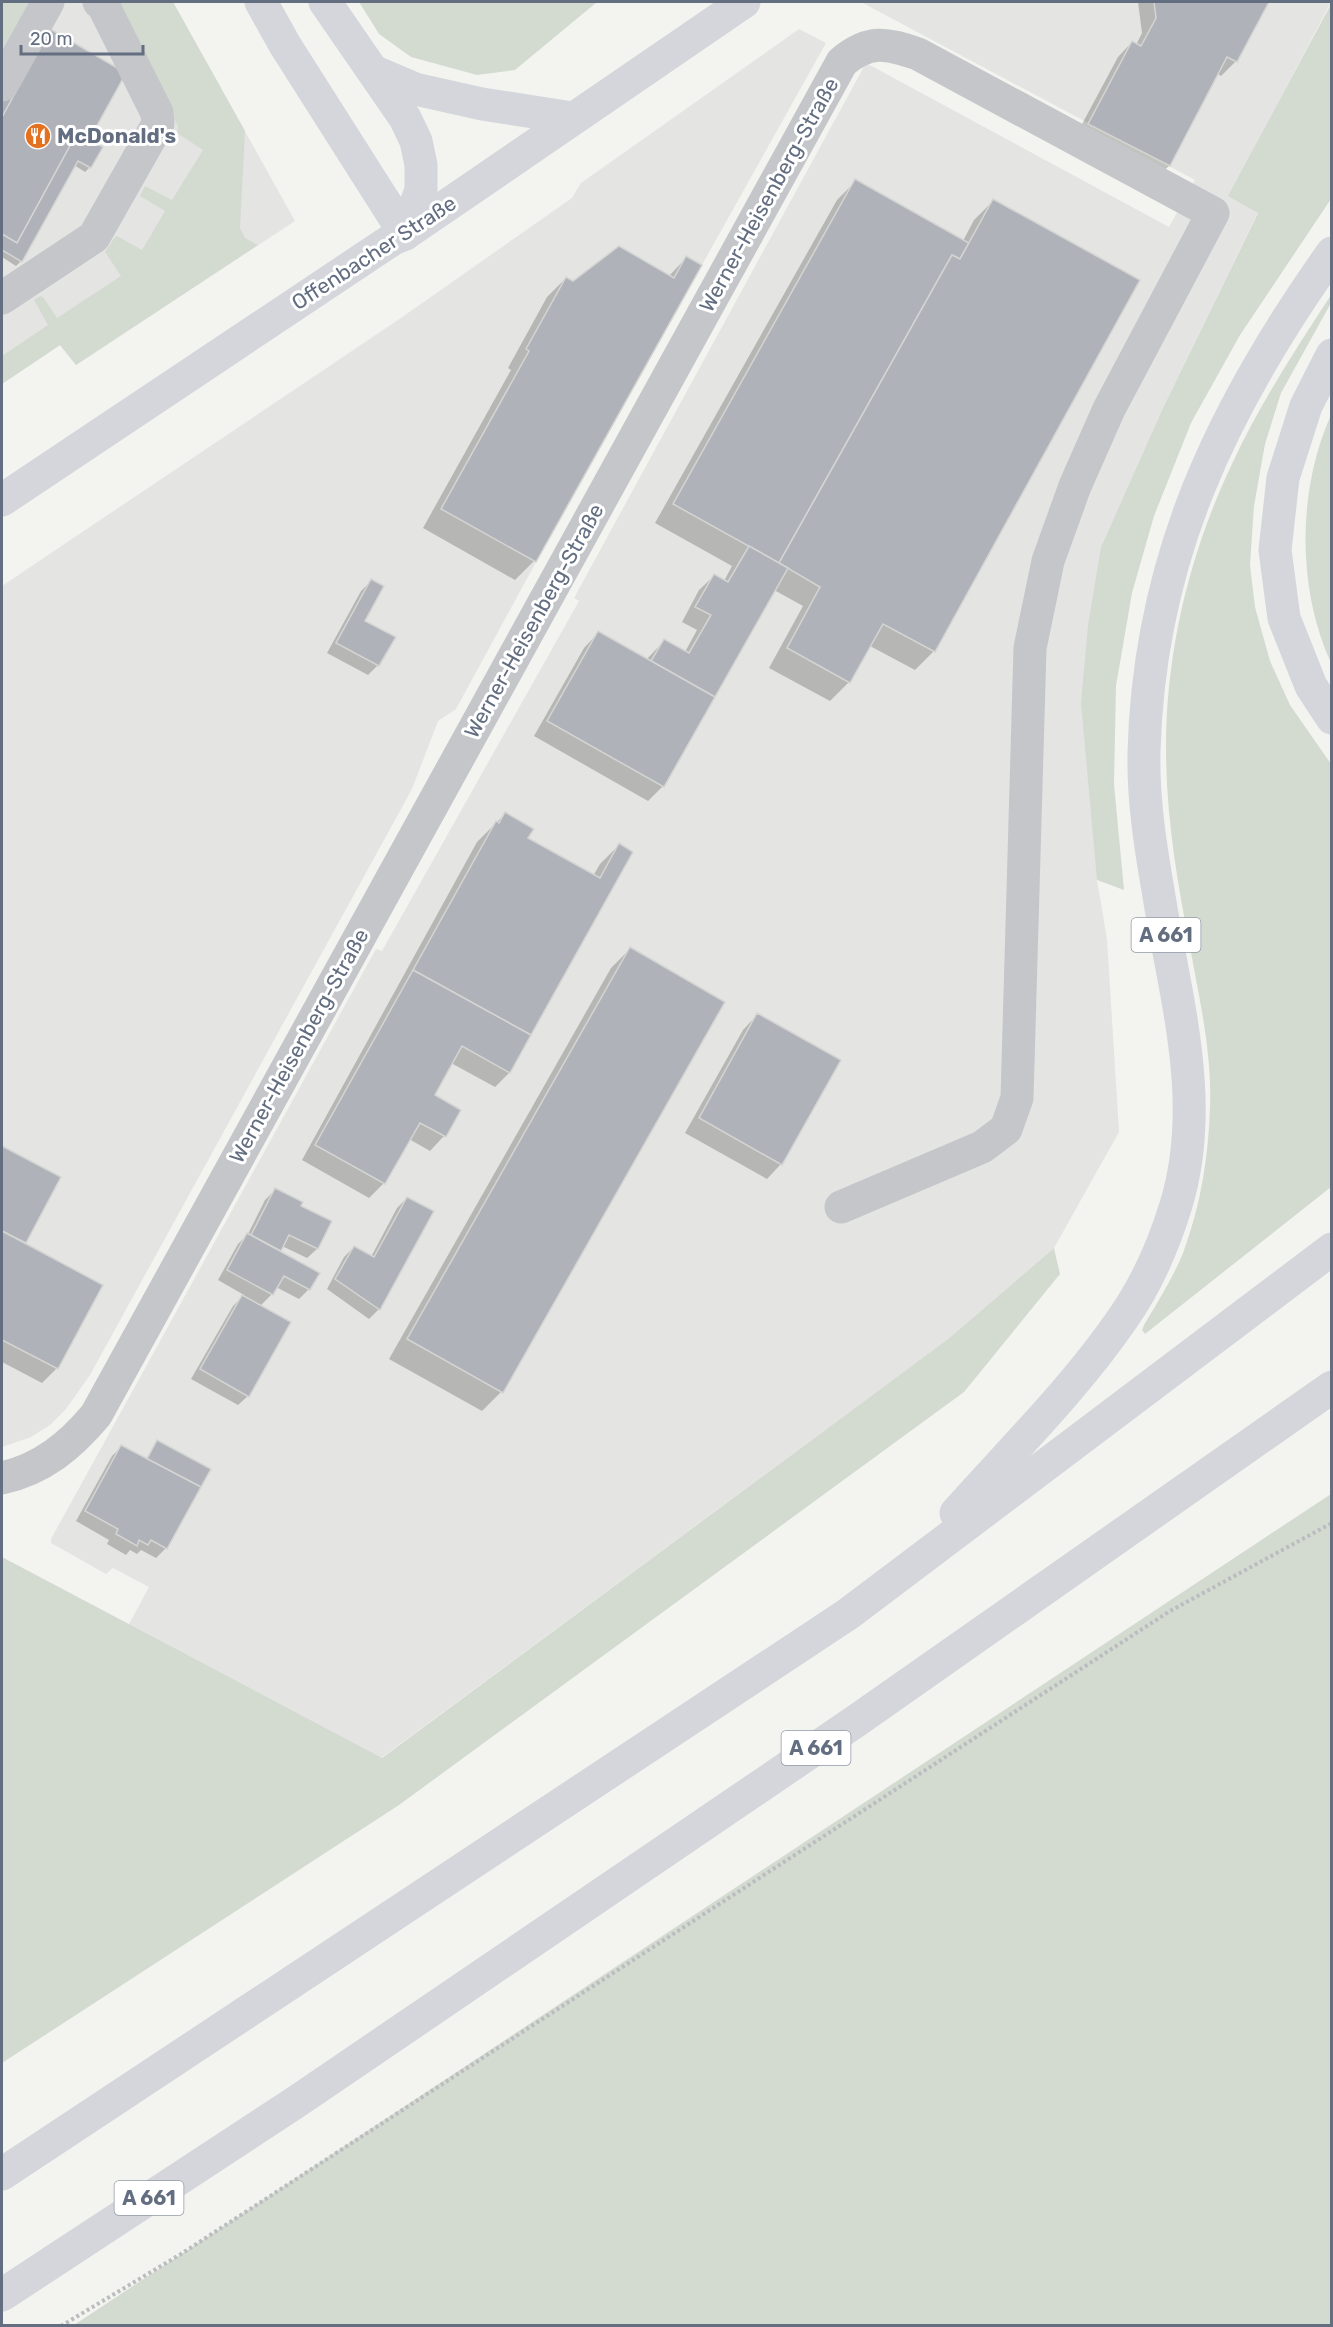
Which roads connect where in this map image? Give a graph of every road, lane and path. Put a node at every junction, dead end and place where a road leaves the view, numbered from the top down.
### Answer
1 (48, 2) edge
2 (99, 2) edge
3 (261, 2) edge
4 (325, 2) edge
5 (744, 2) edge
6 (375, 72) junction
7 (2, 85) edge
8 (572, 118) junction
9 (405, 234) junction
10 (1332, 253) edge
11 (2, 298) edge
12 (1332, 355) edge
13 (2, 500) edge
14 (1332, 718) edge
15 (841, 1207) dead end
16 (1332, 1249) edge
17 (1332, 1387) edge
18 (2, 1478) edge
19 (1332, 1523) edge
20 (908, 1567) junction
21 (2, 2174) edge
22 (2, 2295) edge
23 (61, 2325) edge

1 - 7 street
2 - 11 street
3 - 9 main road
4 - 6 main road
5 - 8 main road, Offenbacher Straße
6 - 8 main road
6 - 9 main road
8 - 9 main road, Offenbacher Straße
9 - 13 main road, Offenbacher Straße
10 - 20 main road, A 661
12 - 14 main road
15 - 18 street, Werner-Heisenberg-Straße
16 - 20 main road, A 661
17 - 22 main road, A 661
19 - 23 path
20 - 21 main road, A 661

